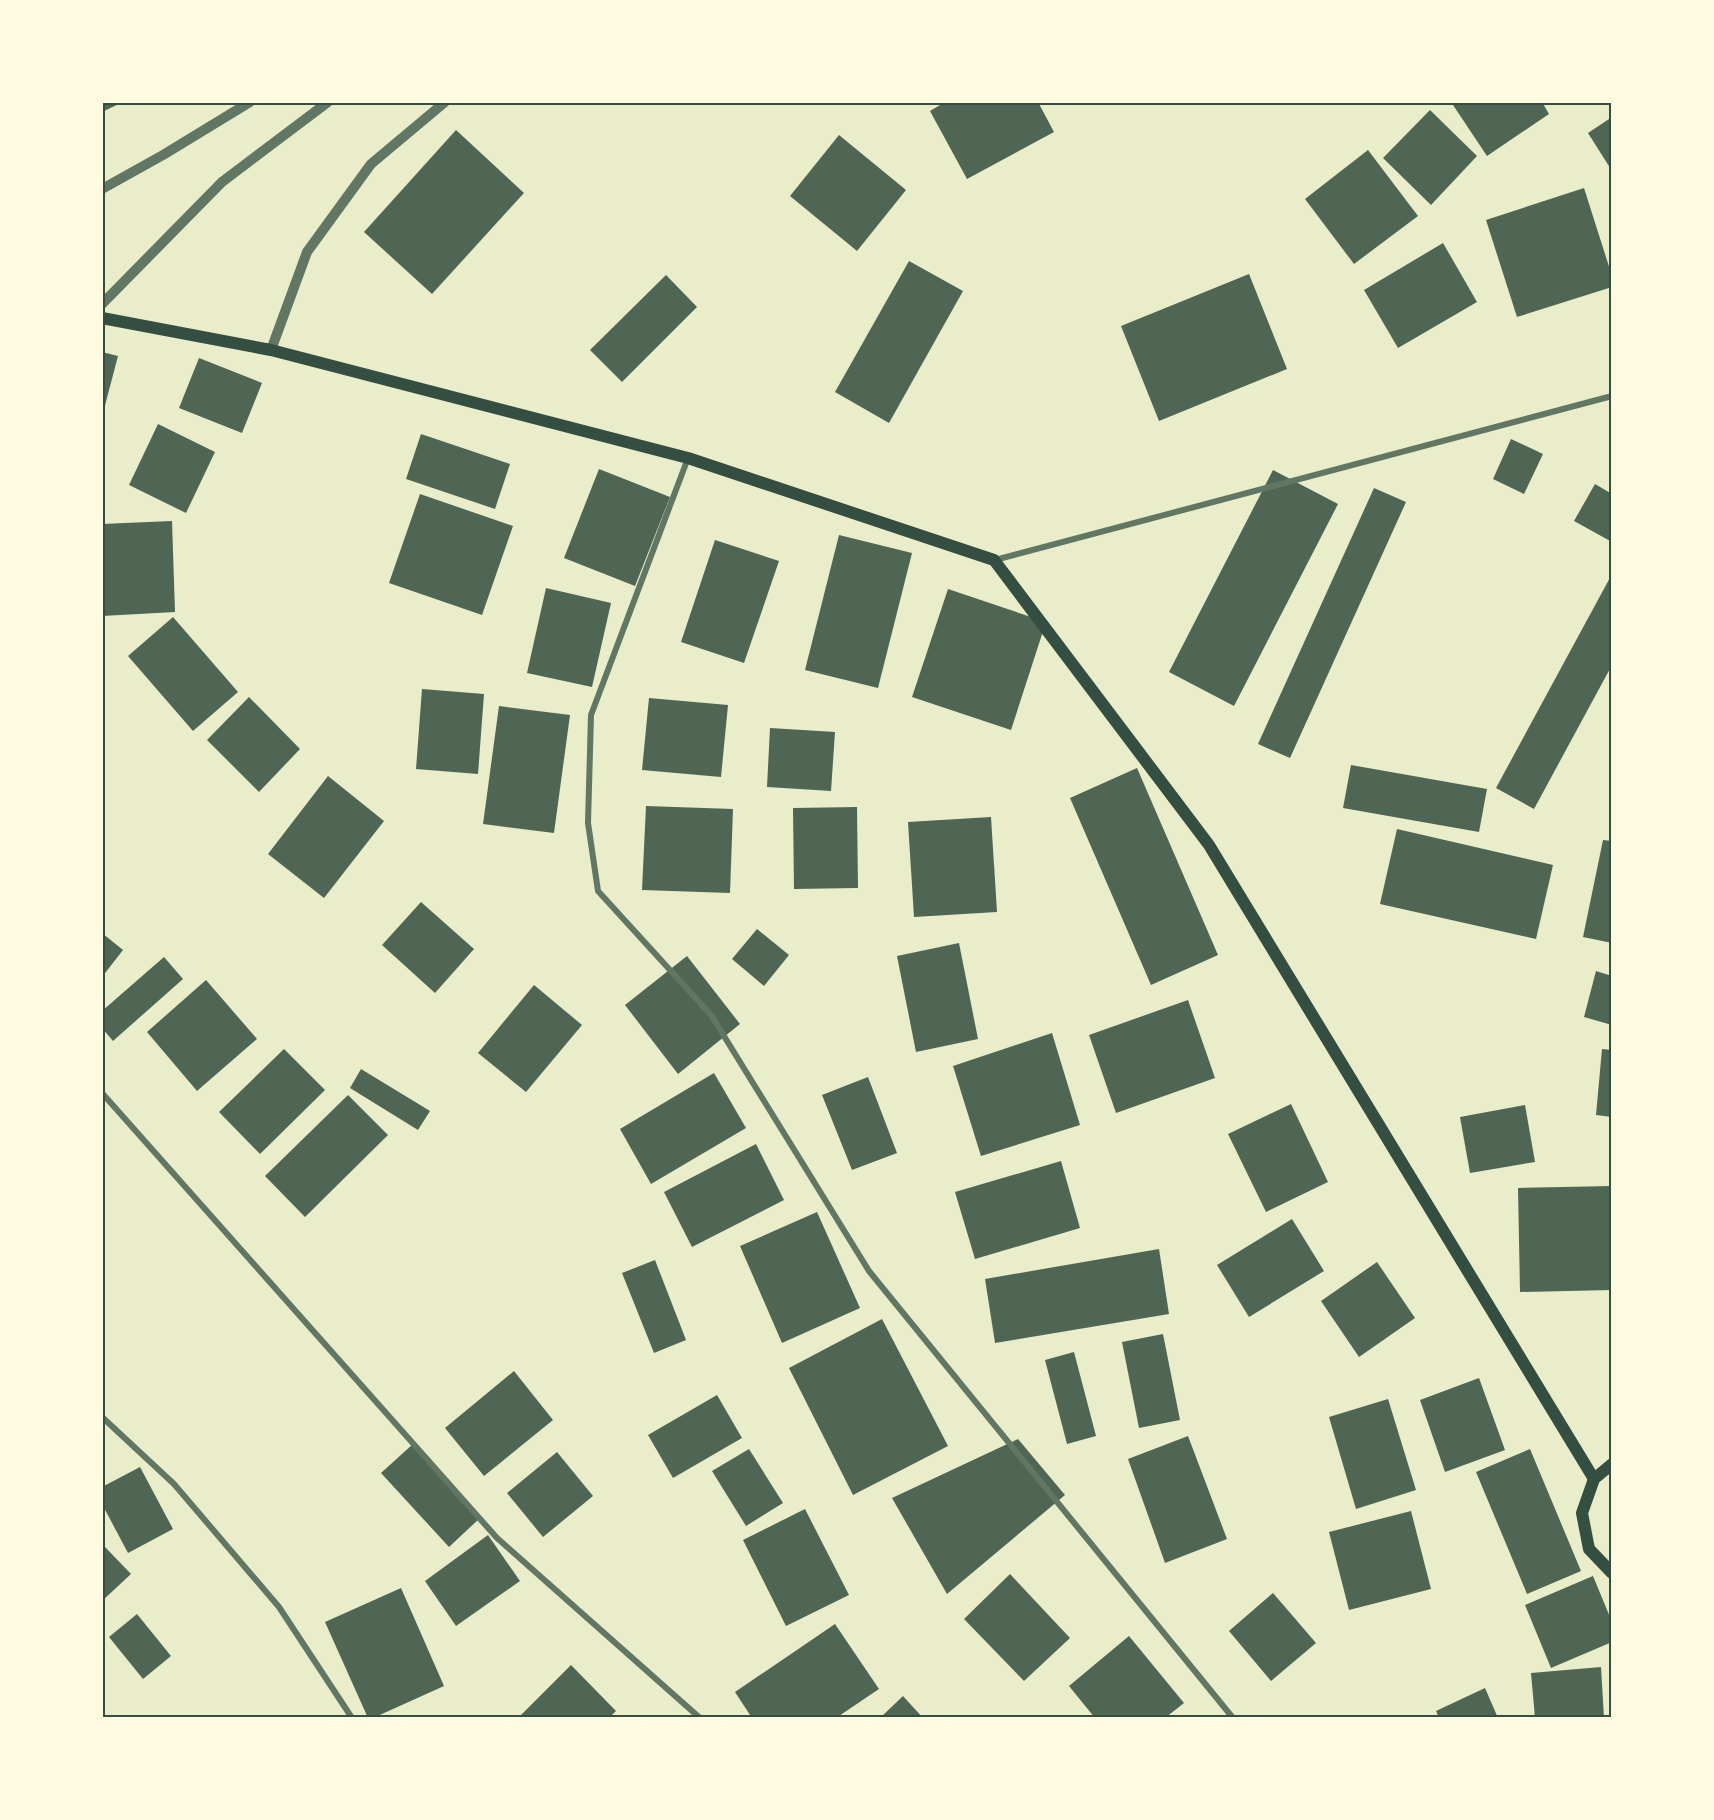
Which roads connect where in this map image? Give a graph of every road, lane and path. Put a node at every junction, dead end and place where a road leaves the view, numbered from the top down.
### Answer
1 (250, 102) edge
2 (328, 102) edge
3 (445, 102) edge
4 (102, 189) edge
5 (102, 304) edge
6 (102, 318) edge
7 (271, 350) junction
8 (1612, 396) edge
9 (688, 458) junction
10 (994, 560) junction
11 (102, 1093) edge
12 (102, 1418) edge
13 (1612, 1464) edge
14 (1594, 1479) junction
15 (1612, 1574) edge
16 (352, 1718) edge
17 (700, 1718) edge
18 (1233, 1718) edge

1 - 4 street
2 - 5 street
3 - 7 street
6 - 7 main road
7 - 9 main road
8 - 10 street
9 - 10 main road
9 - 18 street
10 - 14 main road
11 - 17 street
12 - 16 street
13 - 14 main road
14 - 15 main road

